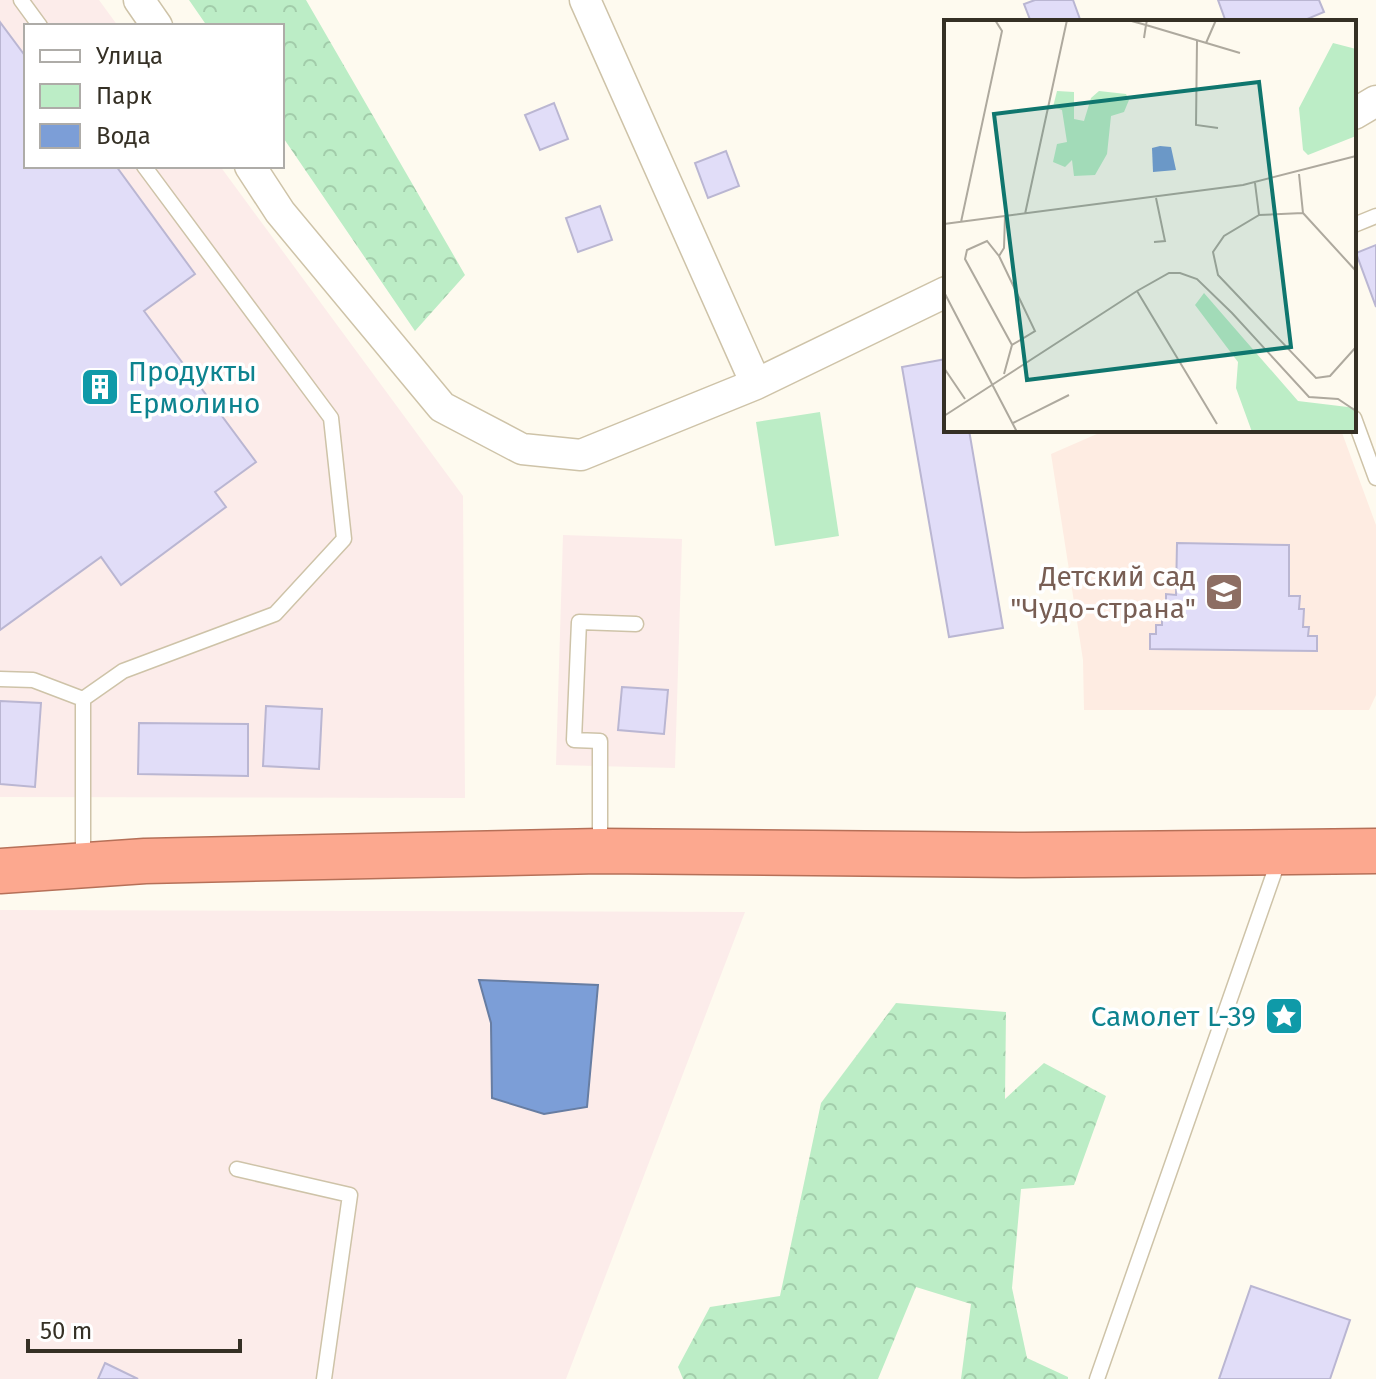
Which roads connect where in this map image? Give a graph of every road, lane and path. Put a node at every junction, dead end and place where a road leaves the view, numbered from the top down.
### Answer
1 (21, 0) edge
2 (139, 0) edge
3 (585, 0) edge
4 (39, 24) edge
5 (156, 24) edge
6 (1376, 101) edge
7 (1356, 113) edge
8 (145, 168) edge
9 (251, 168) edge
10 (1376, 216) edge
11 (1356, 224) edge
12 (944, 293) edge
13 (756, 384) junction
14 (1356, 423) edge
15 (1376, 478) edge
16 (636, 624) dead end
17 (0, 679) edge
18 (83, 699) junction
19 (600, 851) junction
20 (1376, 851) edge
21 (1282, 852) junction
22 (83, 865) junction
23 (0, 871) edge
24 (237, 1169) dead end
25 (324, 1379) edge
26 (1097, 1379) edge

1 - 4 lane
2 - 5 street
3 - 13 street
6 - 7 street
8 - 18 lane
9 - 13 street
10 - 11 lane
12 - 13 street
14 - 15 lane
16 - 19 lane
17 - 18 lane
18 - 22 lane
19 - 21 highway
19 - 22 highway
20 - 21 highway
21 - 26 lane
22 - 23 highway
24 - 25 lane

